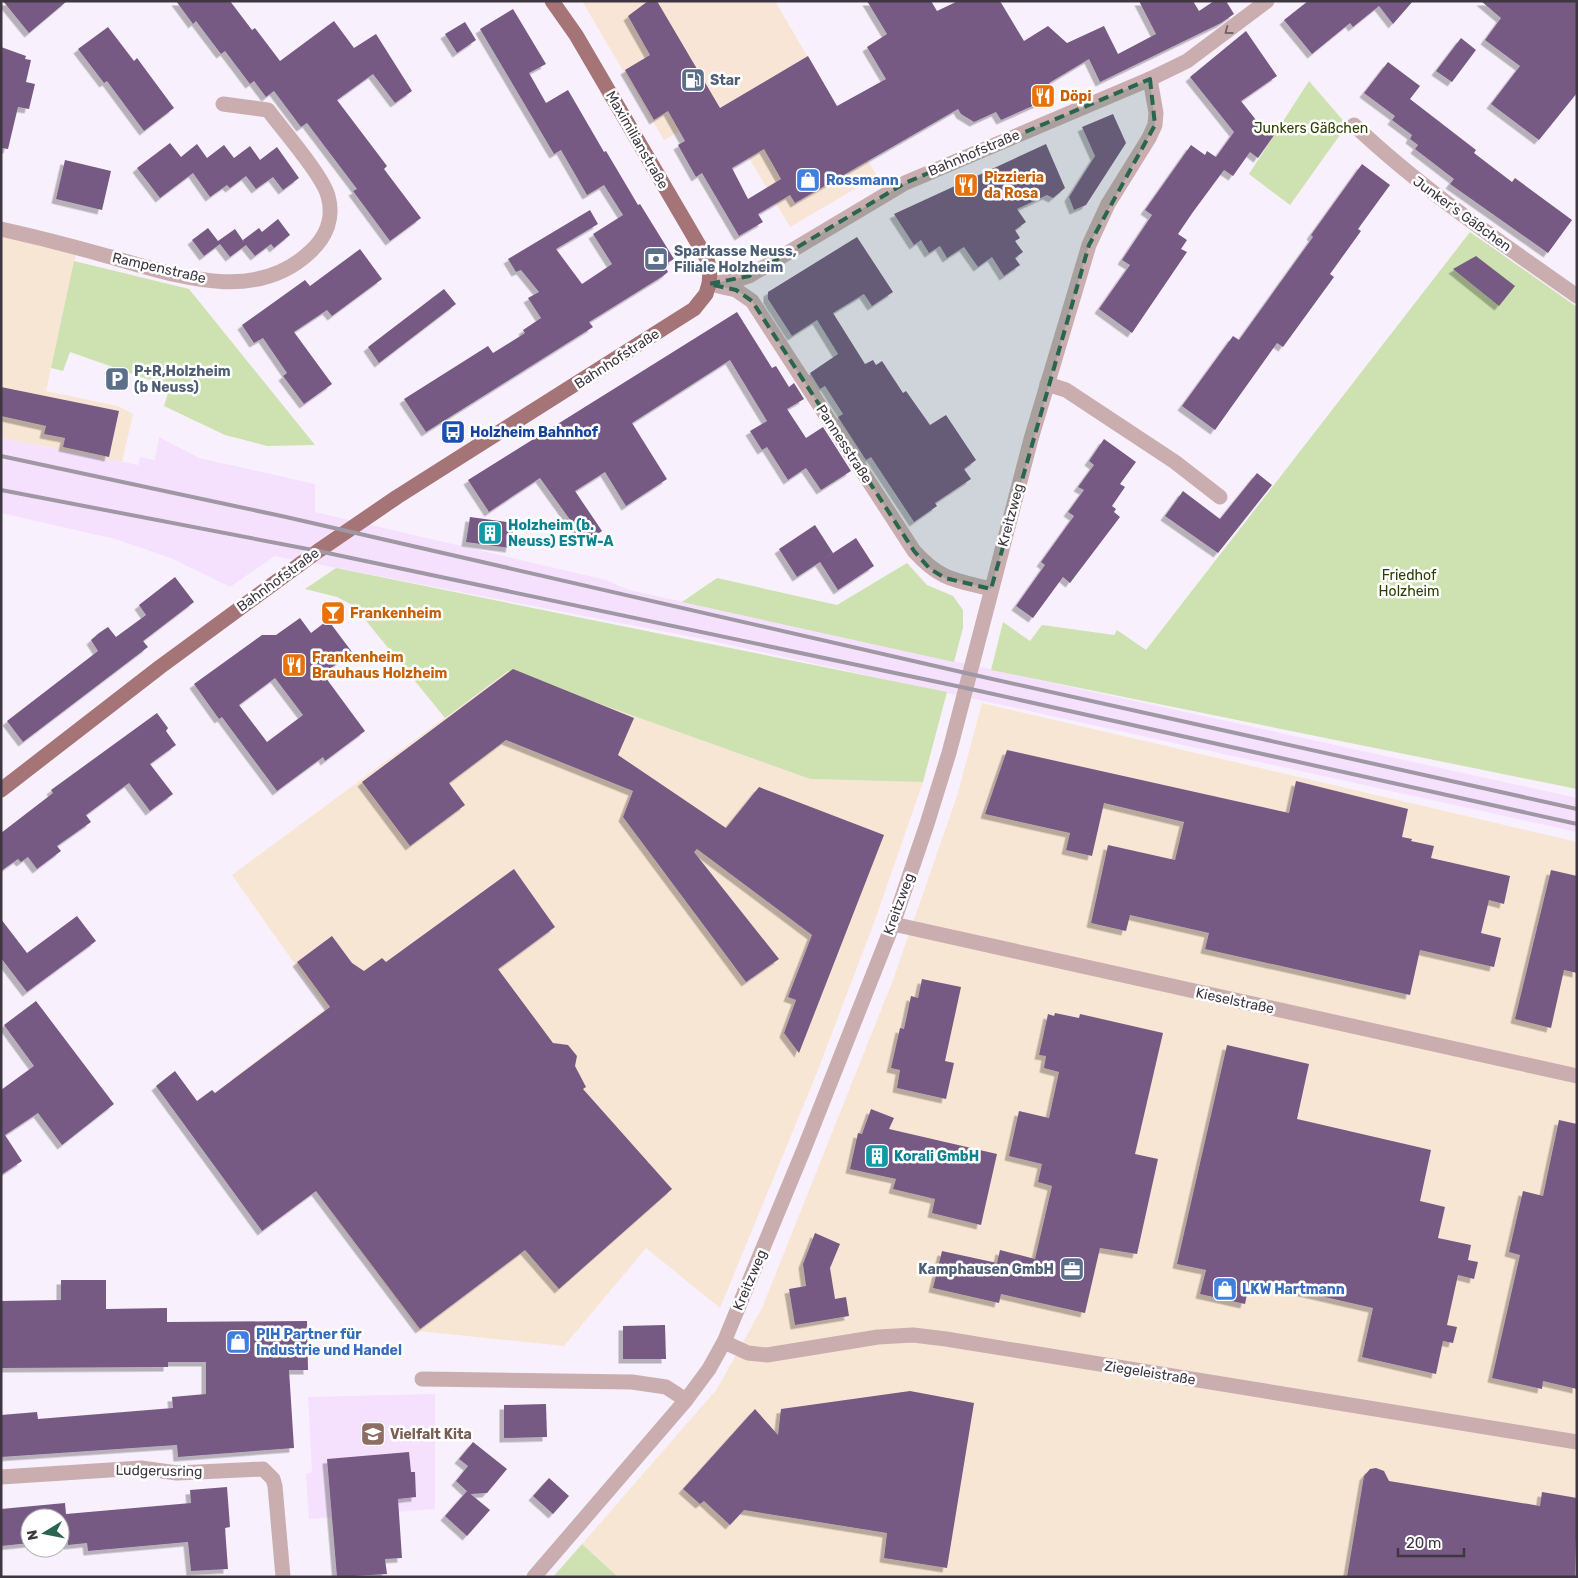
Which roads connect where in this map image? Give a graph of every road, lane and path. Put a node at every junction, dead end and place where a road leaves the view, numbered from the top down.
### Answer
1 (552, 1) edge
2 (1267, 1) edge
3 (1150, 79) junction
4 (223, 104) dead end
5 (1354, 126) dead end
6 (1, 228) edge
7 (709, 284) junction
8 (1577, 296) edge
9 (1047, 384) junction
10 (1220, 497) dead end
11 (991, 590) junction
12 (1, 790) edge
13 (893, 924) junction
14 (1577, 1076) edge
15 (724, 1342) junction
16 (422, 1380) dead end
17 (686, 1400) junction
18 (1577, 1442) edge
19 (1, 1477) edge
20 (283, 1577) edge
21 (534, 1577) edge

1 - 7 main road, Maximilianstraße
2 -> 3 street, Bahnhofstraße
3 - 7 street, Bahnhofstraße
3 - 9 street, Kreitzweg
4 - 6 street, Rampenstraße
5 - 8 street, Junker's Gäßchen
7 - 11 street, Pannesstraße
7 - 12 main road, Bahnhofstraße
9 - 10 street
9 - 11 street, Kreitzweg
11 - 13 street, Kreitzweg
13 - 14 street, Kieselstraße
13 - 15 street, Kreitzweg
15 - 17 street, Kreitzweg
15 - 18 street, Ziegeleistraße
16 - 17 street
17 - 21 street, Kreitzweg
19 - 20 street, Ludgerusring

